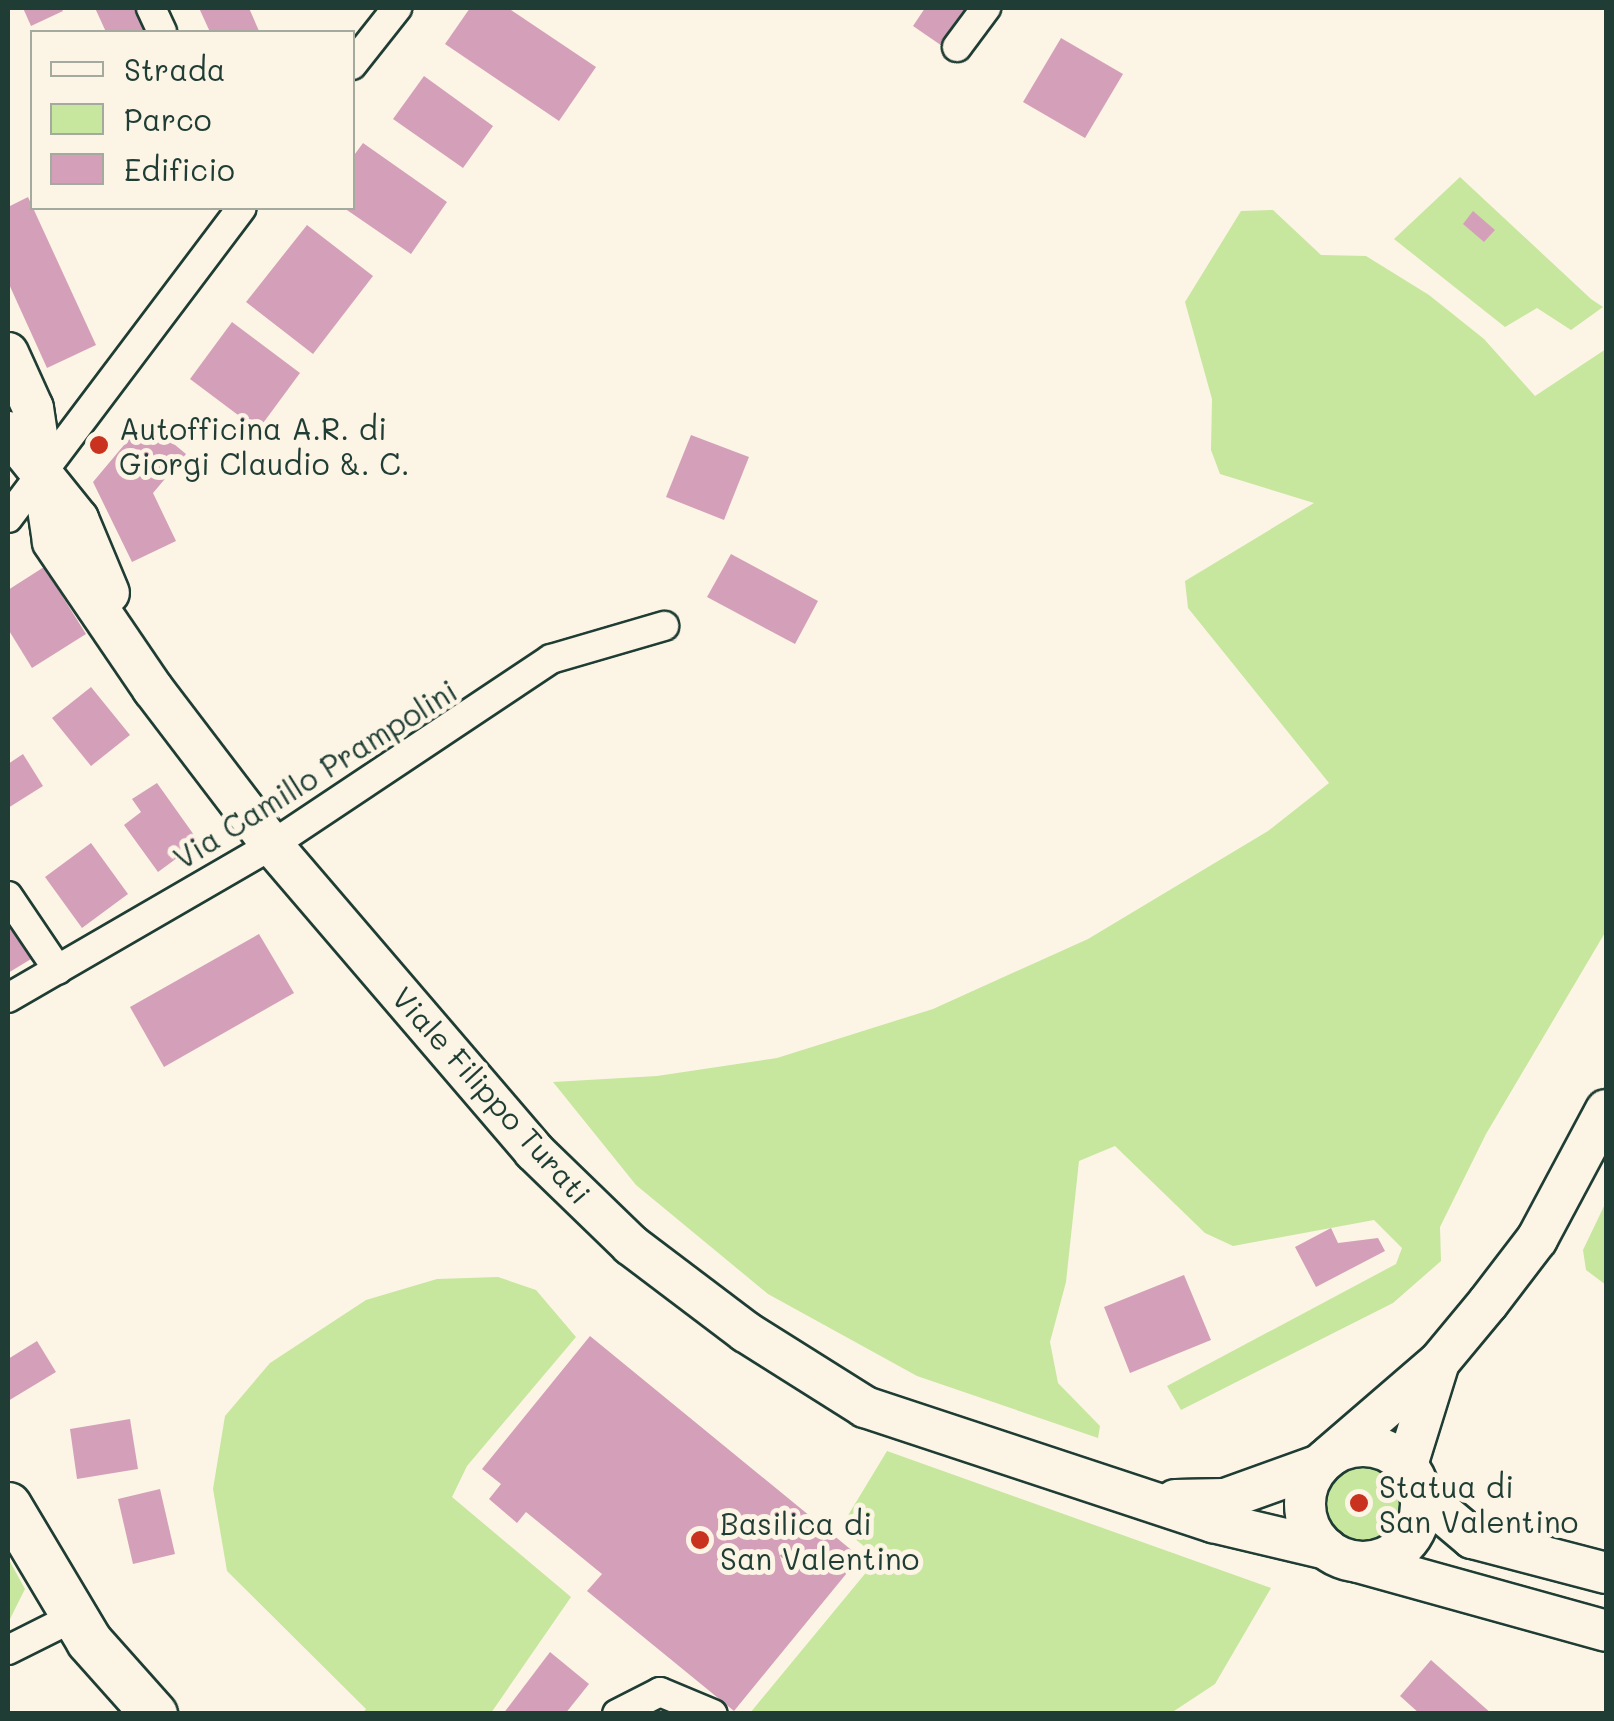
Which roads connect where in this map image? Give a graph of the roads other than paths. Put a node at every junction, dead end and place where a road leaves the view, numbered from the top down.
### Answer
1 (397, 8) edge
2 (986, 8) edge
3 (957, 46) dead end
4 (355, 61) edge
5 (241, 210) edge
6 (8, 353) edge
7 (8, 432) edge
8 (42, 476) junction
9 (8, 518) edge
10 (664, 626) dead end
11 (272, 845) junction
12 (8, 896) edge
13 (58, 970) junction
14 (8, 998) edge
15 (1606, 1110) edge
16 (1439, 1362) junction
17 (1325, 1460) junction
18 (1414, 1480) junction
19 (1157, 1500) junction
20 (8, 1505) edge
21 (1340, 1555) junction
22 (1606, 1573) edge
23 (74, 1616) junction
24 (1606, 1631) edge
25 (8, 1650) edge
26 (154, 1714) edge
27 (617, 1714) edge
28 (712, 1714) edge

1 - 4 street
2 - 3 street
5 - 8 street
6 - 8 street
7 - 8 street, Viale Filippo Turati
8 - 9 street
8 - 11 street, Viale Filippo Turati
10 - 11 street, Via Camillo Prampolini
11 - 13 street, Via Camillo Prampolini
11 - 19 street, Viale Filippo Turati
12 - 13 street
13 - 14 street, Via Camillo Prampolini
15 - 16 street
16 - 17 street
16 - 18 street
17 - 18 street
17 - 19 street, Viale Filippo Turati
17 - 21 street
18 - 21 street
18 - 22 street
19 - 21 street, Viale Filippo Turati
20 - 23 main road
21 - 24 street, Viale Filippo Turati
23 - 25 street
23 - 26 main road
27 - 28 street

